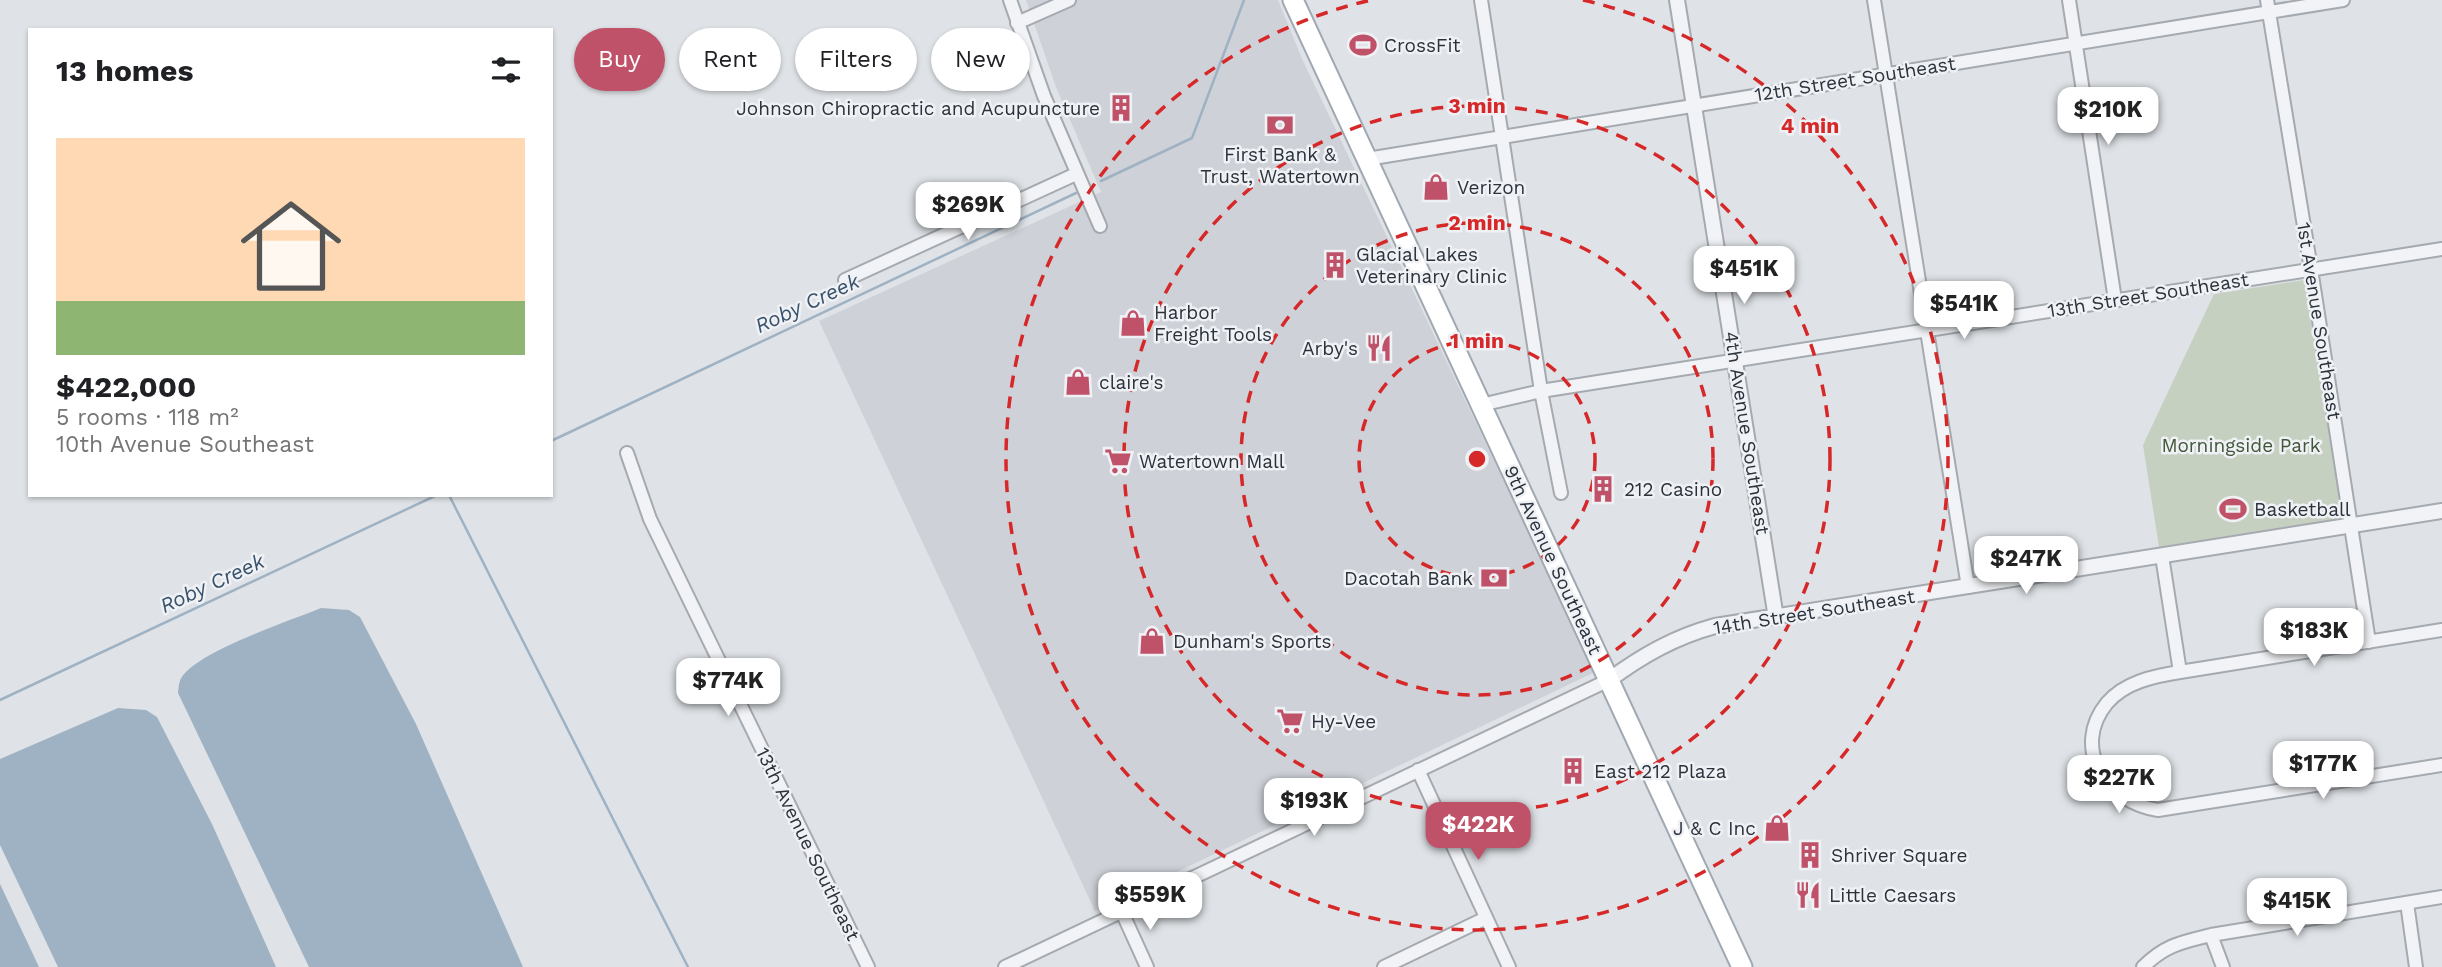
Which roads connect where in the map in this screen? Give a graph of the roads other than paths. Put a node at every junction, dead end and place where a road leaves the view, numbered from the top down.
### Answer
1 (1010, 0) edge
2 (1069, 0) edge
3 (1293, 0) edge
4 (1481, 0) edge
5 (1676, 0) edge
6 (1874, 0) edge
7 (2069, 0) edge
8 (2343, 0) edge
9 (2268, 6) edge
10 (1017, 23) junction
11 (2076, 44) junction
12 (1886, 75) junction
13 (1694, 105) junction
14 (1503, 137) junction
15 (1367, 159) junction
16 (1076, 174) junction
17 (1100, 226) dead end
18 (2442, 249) edge
19 (2311, 269) junction
20 (845, 280) dead end
21 (2115, 300) junction
22 (1927, 331) junction
23 (1735, 361) junction
24 (1541, 391) junction
25 (1481, 405) junction
26 (627, 453) dead end
27 (1561, 493) dead end
28 (2442, 511) edge
29 (2351, 525) junction
30 (2162, 556) junction
31 (1968, 587) junction
32 (1776, 618) junction
33 (2442, 630) edge
34 (2369, 642) junction
35 (2180, 672) junction
36 (1609, 680) junction
37 (2442, 765) edge
38 (1418, 770) junction
39 (2442, 897) edge
40 (2407, 903) junction
41 (1122, 912) junction
42 (1486, 918) junction
43 (2211, 935) junction
44 (868, 967) edge
45 (1005, 967) edge
46 (1147, 967) edge
47 (1384, 967) edge
48 (1509, 967) edge
49 (1742, 967) edge
50 (2143, 967) edge
51 (2223, 967) edge
52 (2416, 967) edge

1 - 10 street
2 - 10 street
3 - 15 main road, 9th Avenue Southeast
4 - 14 street
5 - 13 street, 4th Avenue Southeast
6 - 12 street
7 - 11 street
8 - 9 street, 12th Street Southeast
9 - 11 street, 12th Street Southeast
9 - 19 street, 1st Avenue Southeast
10 - 16 street
11 - 12 street, 12th Street Southeast
11 - 21 street
12 - 13 street, 12th Street Southeast
12 - 22 street
13 - 14 street, 12th Street Southeast
13 - 23 street, 4th Avenue Southeast
14 - 15 street, 12th Street Southeast
14 - 24 street
15 - 25 main road, 9th Avenue Southeast
16 - 17 street
16 - 20 street
18 - 19 street, 13th Street Southeast
19 - 21 street, 13th Street Southeast
19 - 29 street, 1st Avenue Southeast
21 - 22 street, 13th Street Southeast
22 - 23 street, 13th Street Southeast
22 - 31 street
23 - 24 street, 13th Street Southeast
23 - 32 street, 4th Avenue Southeast
24 - 25 street, 13th Street Southeast
24 - 27 street
25 - 36 main road, 9th Avenue Southeast
26 - 44 street, 13th Avenue Southeast
28 - 29 street, 14th Street Southeast
29 - 30 street, 14th Street Southeast
29 - 34 street, 1st Avenue Southeast
30 - 31 street, 14th Street Southeast
30 - 35 street
31 - 32 street, 14th Street Southeast
32 - 36 street, 14th Street Southeast
33 - 34 street
34 - 35 street
35 - 37 street
36 - 38 street, 14th Street Southeast
36 - 49 main road, 9th Avenue Southeast
38 - 41 street, 14th Street Southeast
38 - 42 street
39 - 40 street
40 - 43 street
40 - 52 street
41 - 45 street, 14th Street Southeast
41 - 46 street
42 - 47 street
42 - 48 street
43 - 50 street
43 - 51 street

